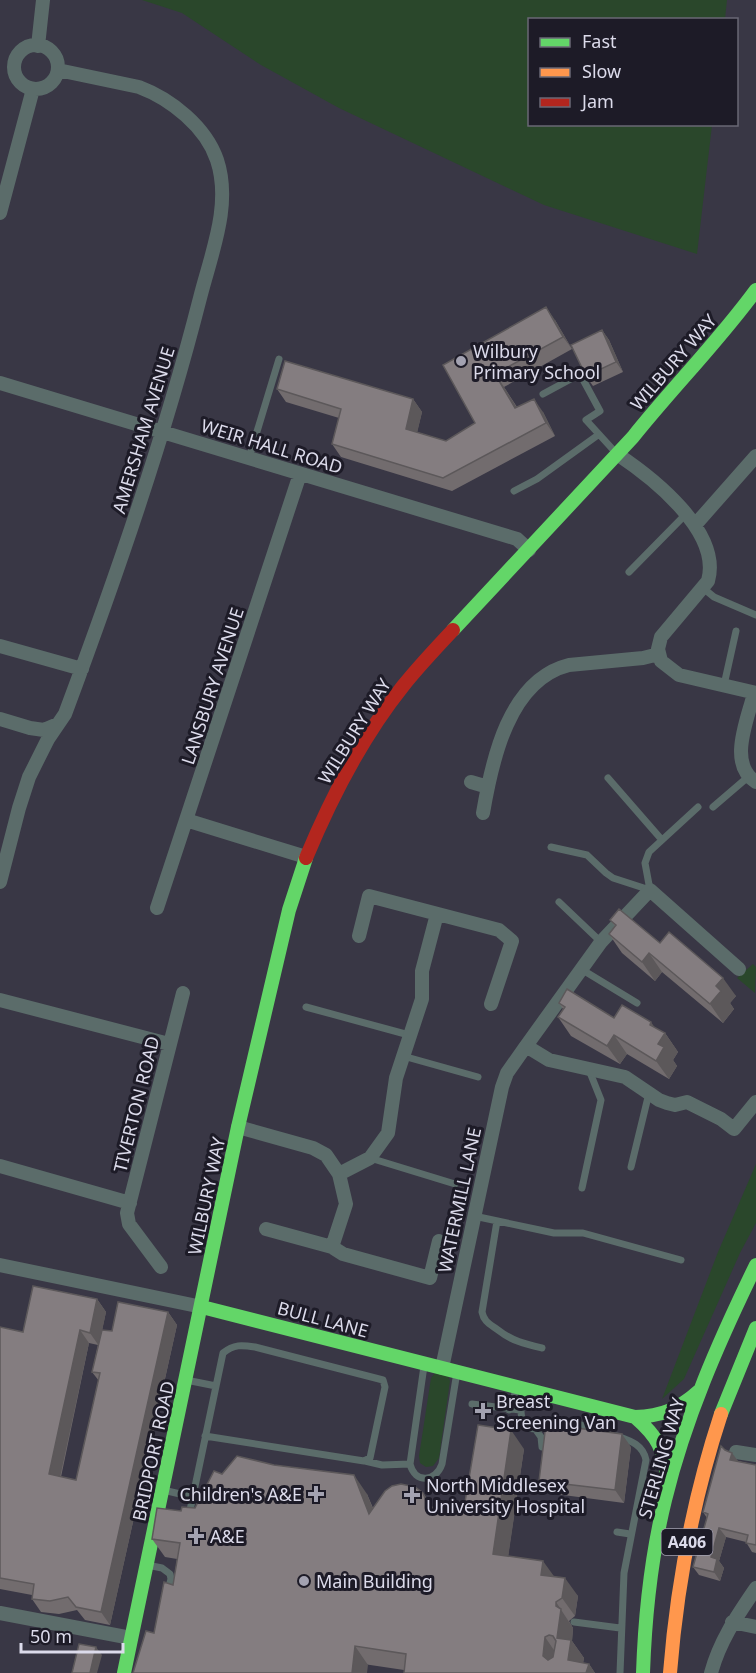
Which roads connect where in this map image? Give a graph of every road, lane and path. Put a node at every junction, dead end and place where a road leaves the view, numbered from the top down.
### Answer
1 (43, 0) edge
2 (38, 46) junction
3 (0, 63) edge
4 (14, 66) junction
5 (58, 70) junction
6 (33, 89) junction
7 (0, 213) edge
8 (756, 290) edge
9 (279, 359) dead end
10 (0, 383) edge
11 (543, 394) dead end
12 (163, 432) junction
13 (598, 435) junction
14 (617, 454) junction
15 (756, 456) edge
16 (249, 458) junction
17 (300, 474) junction
18 (514, 491) dead end
19 (691, 520) junction
20 (529, 550) junction
21 (629, 573) dead end
22 (703, 588) junction
23 (756, 615) edge
24 (736, 631) dead end
25 (0, 646) edge
26 (658, 654) junction
27 (82, 669) junction
28 (724, 685) junction
29 (755, 693) edge
30 (0, 718) edge
31 (61, 722) junction
32 (30, 728) junction
33 (38, 761) junction
34 (608, 778) dead end
35 (752, 779) edge
36 (471, 782) dead end
37 (488, 787) junction
38 (698, 807) dead end
39 (713, 807) dead end
40 (483, 813) dead end
41 (186, 820) junction
42 (662, 840) junction
43 (551, 847) dead end
44 (306, 856) junction
45 (0, 882) edge
46 (650, 890) junction
47 (559, 902) dead end
48 (157, 908) dead end
49 (437, 914) junction
50 (359, 936) dead end
51 (601, 942) junction
52 (581, 969) junction
53 (739, 969) dead end
54 (183, 993) dead end
55 (0, 1000) edge
56 (637, 1003) dead end
57 (490, 1004) dead end
58 (306, 1007) dead end
59 (409, 1035) junction
60 (169, 1044) junction
61 (526, 1046) junction
62 (403, 1056) junction
63 (588, 1070) junction
64 (478, 1077) dead end
65 (649, 1093) junction
66 (756, 1102) edge
67 (238, 1126) junction
68 (370, 1158) junction
69 (0, 1166) edge
70 (631, 1167) dead end
71 (339, 1174) junction
72 (455, 1184) dead end
73 (582, 1188) dead end
74 (101, 1194) junction
75 (130, 1203) junction
76 (474, 1216) junction
77 (497, 1221) junction
78 (129, 1224) junction
79 (266, 1229) dead end
80 (439, 1241) dead end
81 (332, 1247) junction
82 (681, 1260) dead end
83 (0, 1265) edge
84 (756, 1265) edge
85 (161, 1267) dead end
86 (202, 1306) junction
87 (756, 1328) edge
88 (542, 1348) dead end
89 (424, 1364) junction
90 (442, 1368) junction
91 (457, 1372) junction
92 (186, 1380) junction
93 (216, 1386) junction
94 (521, 1389) junction
95 (700, 1390) junction
96 (472, 1404) dead end
97 (509, 1410) junction
98 (520, 1410) junction
99 (635, 1417) junction
100 (536, 1430) junction
101 (205, 1436) junction
102 (542, 1447) edge
103 (736, 1452) dead end
104 (756, 1455) edge
105 (364, 1461) junction
106 (410, 1464) junction
107 (163, 1490) junction
108 (668, 1492) junction
109 (193, 1497) junction
110 (187, 1523) edge
111 (616, 1532) dead end
112 (630, 1534) junction
113 (147, 1565) junction
114 (756, 1588) edge
115 (163, 1602) edge
116 (751, 1603) edge
117 (0, 1612) edge
118 (574, 1622) dead end
119 (732, 1622) junction
120 (756, 1627) edge
121 (620, 1628) junction
122 (131, 1638) junction
123 (671, 1669) edge
124 (124, 1673) edge
125 (620, 1673) edge
126 (643, 1673) edge
127 (711, 1673) edge

1 - 2 street
2 - 4 street
2 - 5 street
3 - 4 street
4 - 6 street
5 - 6 street
5 - 12 street, AMERSHAM AVENUE
6 - 7 street
8 - 14 main road, WILBURY WAY
9 - 16 lane
10 - 12 street, WEIR HALL ROAD
11 - 13 lane
12 - 16 street, WEIR HALL ROAD
12 - 27 street, AMERSHAM AVENUE
13 - 14 lane
13 - 18 lane
14 - 19 street
14 - 20 main road, WILBURY WAY
15 - 19 street
16 - 17 street, WEIR HALL ROAD
17 - 20 street, WEIR HALL ROAD
17 - 41 street, LANSBURY AVENUE
19 - 21 lane
19 - 22 street
20 - 44 main road, WILBURY WAY
22 - 23 lane
22 - 26 street
24 - 28 lane
25 - 27 street
26 - 28 street
26 - 37 street
27 - 31 street, AMERSHAM AVENUE
28 - 29 street
29 - 35 street
30 - 32 street
31 - 32 street
31 - 33 street, AMERSHAM AVENUE
32 - 33 street
33 - 45 street, AMERSHAM AVENUE
34 - 42 lane
35 - 39 lane
36 - 37 street
37 - 40 street
38 - 42 lane
41 - 44 street
41 - 48 street, LANSBURY AVENUE
42 - 46 lane
43 - 46 lane
44 - 67 main road, WILBURY WAY
46 - 51 street, WATERMILL LANE
46 - 53 street
47 - 51 lane
49 - 50 street
49 - 57 street
49 - 59 street
51 - 52 street, WATERMILL LANE
52 - 56 lane
52 - 61 street, WATERMILL LANE
54 - 60 street, TIVERTON ROAD
55 - 60 street
58 - 59 lane
59 - 62 street
60 - 75 street, TIVERTON ROAD
61 - 63 street
61 - 76 street, WATERMILL LANE
62 - 64 lane
62 - 68 street
63 - 65 street
63 - 73 lane
65 - 66 street
65 - 70 lane
67 - 71 street
67 - 86 main road, WILBURY WAY
68 - 71 street
68 - 72 lane
69 - 74 street
71 - 81 street
74 - 75 street
74 - 78 street, TIVERTON ROAD
75 - 78 street, TIVERTON ROAD
76 - 77 lane
76 - 90 street, WATERMILL LANE
77 - 82 lane
77 - 88 lane
78 - 85 street, TIVERTON ROAD
79 - 81 street
80 - 81 street
83 - 86 street, BULL LANE
84 - 95 main road, STERLING WAY / A406
86 - 89 main road, BULL LANE
86 - 92 main road, BRIDPORT ROAD
87 - 123 main road, A406
89 - 90 main road, BULL LANE
89 - 106 lane
90 - 91 main road, BULL LANE
91 - 94 main road, BULL LANE
91 - 106 lane
92 - 93 lane
92 - 107 main road, BRIDPORT ROAD
93 - 101 lane
93 - 105 lane
94 - 97 lane
94 - 98 lane
94 - 99 main road, BULL LANE
95 - 99 main road
95 - 108 main road, STERLING WAY / A406
96 - 97 lane
97 - 98 lane
98 - 100 lane
99 - 108 main road
100 - 102 lane
100 - 112 lane
101 - 105 lane
101 - 109 lane
103 - 104 street
105 - 106 lane
107 - 109 lane
107 - 113 main road, BRIDPORT ROAD
108 - 126 main road, STERLING WAY / A406
109 - 110 lane
111 - 112 lane
112 - 121 lane
113 - 115 lane
113 - 122 main road, BRIDPORT ROAD
114 - 116 street
116 - 119 street
117 - 122 street
118 - 121 lane
119 - 120 street
119 - 127 street
121 - 125 lane
122 - 124 main road, BRIDPORT ROAD

